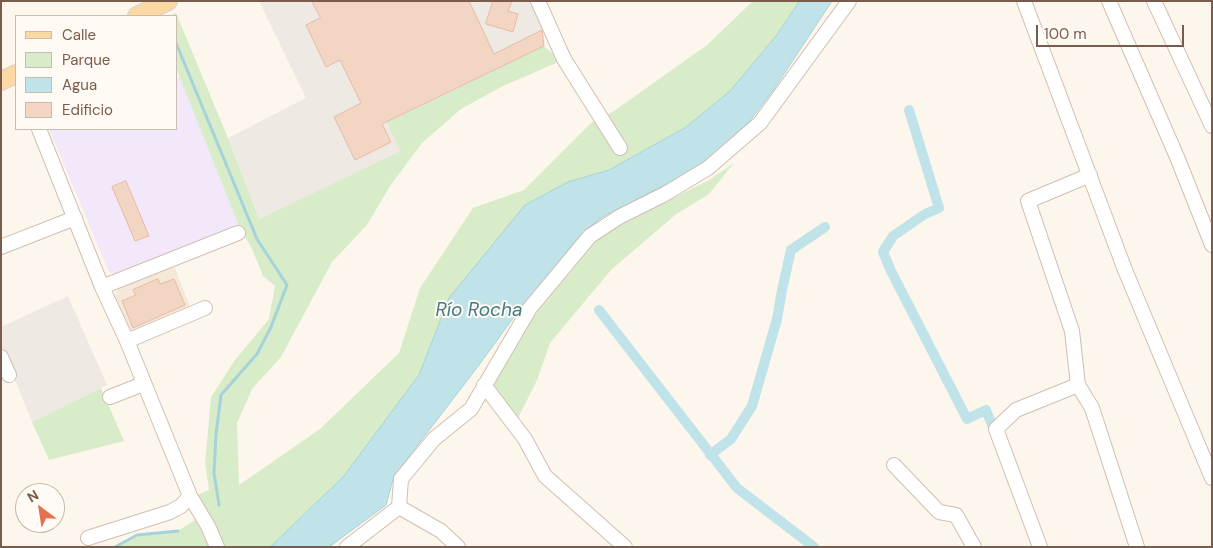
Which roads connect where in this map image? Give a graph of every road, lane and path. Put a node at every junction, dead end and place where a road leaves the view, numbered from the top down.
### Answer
1 (168, 1) edge
2 (538, 1) edge
3 (850, 1) edge
4 (1024, 1) edge
5 (1109, 1) edge
6 (1154, 1) edge
7 (139, 15) edge
8 (1212, 126) edge
9 (39, 130) edge
10 (620, 148) dead end
11 (1090, 175) junction
12 (75, 218) junction
13 (238, 233) dead end
14 (1212, 246) edge
15 (1, 247) edge
16 (102, 287) junction
17 (205, 308) dead end
18 (127, 342) junction
19 (1, 358) edge
20 (9, 375) dead end
21 (143, 384) junction
22 (1078, 385) junction
23 (484, 386) junction
24 (110, 397) dead end
25 (894, 465) dead end
26 (1212, 478) edge
27 (190, 496) junction
28 (399, 507) junction
29 (88, 538) dead end
30 (217, 547) edge
31 (347, 547) edge
32 (458, 547) edge
33 (625, 547) edge
34 (974, 547) edge
35 (1040, 547) edge
36 (1138, 547) edge

1 - 7 main road
2 - 10 street
3 - 23 street
4 - 11 street
5 - 14 street
6 - 8 street
9 - 12 street
11 - 22 street
11 - 26 street
12 - 15 street
12 - 16 street
13 - 16 street
16 - 18 street
17 - 18 street
18 - 21 street
19 - 20 street
21 - 24 street
21 - 27 street
22 - 35 street
22 - 36 street
23 - 28 street
23 - 33 street
25 - 34 street
27 - 29 street
27 - 30 street
28 - 31 street
28 - 32 street

